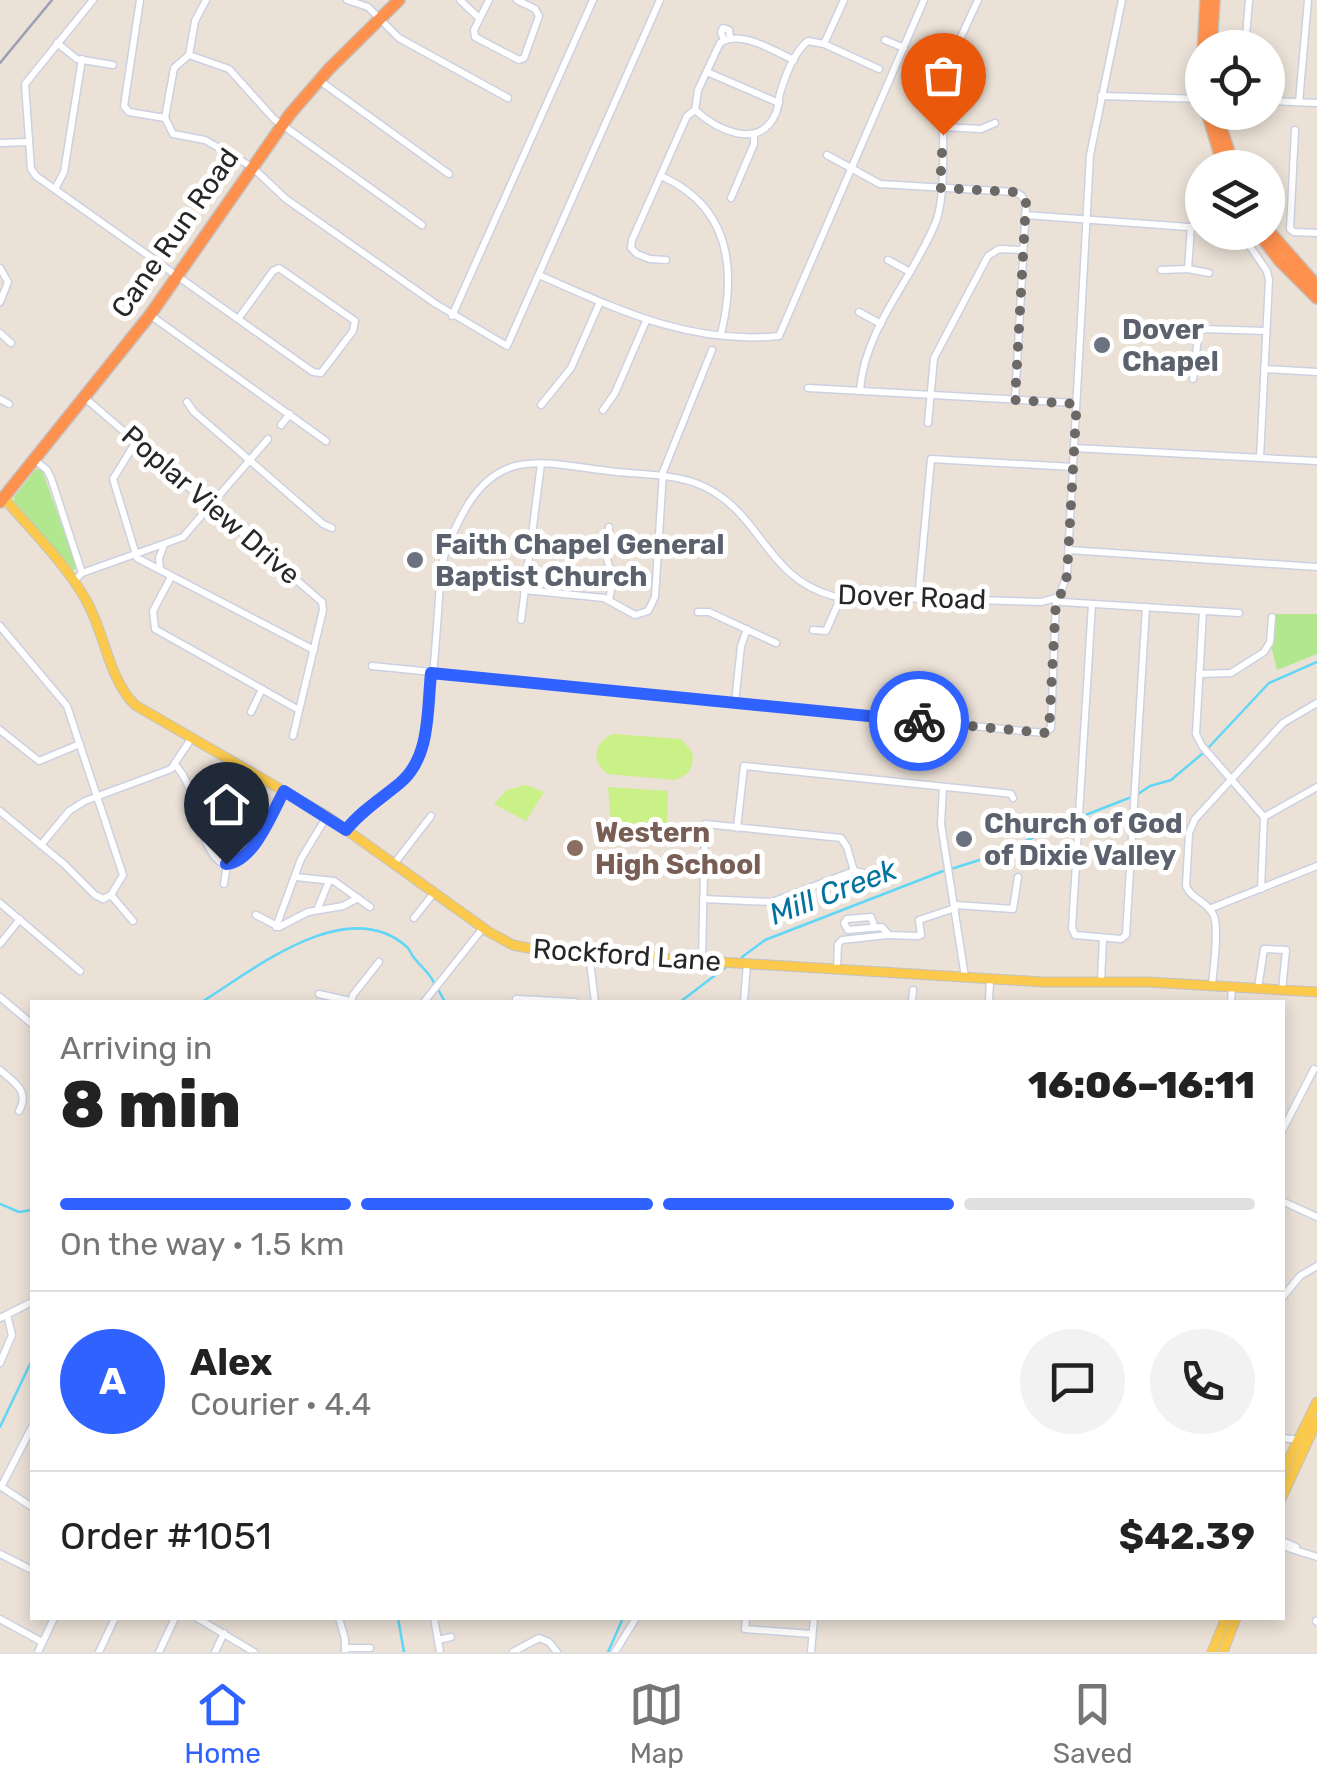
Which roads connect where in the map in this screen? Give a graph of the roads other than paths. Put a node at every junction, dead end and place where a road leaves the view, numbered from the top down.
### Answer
1 (93, 0) edge
2 (140, 0) edge
3 (206, 0) edge
4 (348, 0) edge
5 (400, 0) edge
6 (460, 0) edge
7 (490, 0) edge
8 (518, 0) edge
9 (592, 0) edge
10 (660, 0) edge
11 (844, 0) edge
12 (924, 0) edge
13 (978, 0) edge
14 (1122, 0) edge
15 (1206, 0) edge
16 (1214, 0) edge
17 (1249, 0) edge
18 (1308, 0) edge
19 (479, 18) junction
20 (379, 20) junction
21 (1204, 30) edge
22 (1212, 30) edge
23 (1246, 30) edge
24 (885, 40) dead end
25 (58, 43) junction
26 (824, 44) junction
27 (904, 48) junction
28 (189, 55) junction
29 (82, 60) junction
30 (794, 60) junction
31 (113, 65) dead end
32 (879, 68) dead end
33 (707, 72) junction
34 (318, 80) junction
35 (1101, 96) junction
36 (508, 98) dead end
37 (1185, 98) edge
38 (1285, 102) edge
39 (1299, 102) junction
40 (779, 103) junction
41 (1317, 103) edge
42 (695, 110) junction
43 (165, 118) junction
44 (995, 123) dead end
45 (282, 125) junction
46 (943, 127) junction
47 (1295, 130) dead end
48 (754, 134) junction
49 (28, 142) junction
50 (0, 144) edge
51 (827, 155) dead end
52 (252, 167) junction
53 (853, 169) junction
54 (448, 174) dead end
55 (660, 176) junction
56 (940, 188) junction
57 (55, 190) junction
58 (730, 198) dead end
59 (1025, 215) junction
60 (1085, 218) junction
61 (422, 225) dead end
62 (1185, 227) edge
63 (1317, 234) edge
64 (1285, 249) edge
65 (1023, 250) junction
66 (1189, 250) edge
67 (1252, 250) edge
68 (1273, 250) edge
69 (666, 260) dead end
70 (888, 260) dead end
71 (0, 268) edge
72 (1188, 268) junction
73 (1161, 270) dead end
74 (910, 272) junction
75 (1209, 273) dead end
76 (539, 275) junction
77 (177, 276) junction
78 (1317, 286) edge
79 (1317, 298) edge
80 (0, 302) edge
81 (600, 302) junction
82 (859, 312) dead end
83 (150, 314) junction
84 (452, 316) junction
85 (238, 319) junction
86 (646, 321) junction
87 (882, 324) junction
88 (1198, 329) junction
89 (1266, 331) junction
90 (0, 333) edge
91 (721, 334) junction
92 (1162, 335) dead end
93 (11, 343) dead end
94 (712, 350) dead end
95 (1264, 369) junction
96 (1317, 372) edge
97 (1193, 379) dead end
98 (808, 388) dead end
99 (860, 391) junction
100 (930, 395) junction
101 (85, 398) junction
102 (0, 399) edge
103 (1015, 400) junction
104 (187, 402) dead end
105 (10, 404) dead end
106 (1076, 404) junction
107 (541, 405) dead end
108 (602, 410) dead end
109 (290, 414) junction
110 (928, 423) dead end
111 (280, 425) dead end
112 (137, 440) junction
113 (268, 440) dead end
114 (326, 440) dead end
115 (1074, 448) junction
116 (1260, 458) junction
117 (35, 460) junction
118 (250, 460) junction
119 (1317, 461) edge
120 (542, 464) junction
121 (1073, 467) junction
122 (663, 476) junction
123 (1, 498) edge
124 (211, 505) junction
125 (609, 527) dead end
126 (332, 528) dead end
127 (164, 546) junction
128 (1068, 550) junction
129 (136, 554) junction
130 (1317, 567) edge
131 (160, 572) junction
132 (78, 577) junction
133 (171, 577) junction
134 (524, 590) junction
135 (841, 597) junction
136 (1057, 599) junction
137 (609, 600) junction
138 (918, 600) junction
139 (1092, 604) junction
140 (1146, 608) junction
141 (1203, 611) junction
142 (698, 612) dead end
143 (1240, 614) dead end
144 (1272, 618) dead end
145 (521, 620) dead end
146 (0, 626) edge
147 (747, 630) junction
148 (813, 630) dead end
149 (776, 643) dead end
150 (314, 650) junction
151 (29, 660) junction
152 (372, 666) dead end
153 (19, 670) dead end
154 (431, 673) junction
155 (1199, 674) junction
156 (262, 690) junction
157 (736, 703) junction
158 (1317, 703) edge
159 (299, 710) junction
160 (250, 712) dead end
161 (0, 730) edge
162 (293, 736) dead end
163 (191, 739) junction
164 (80, 744) junction
165 (175, 765) junction
166 (1232, 779) junction
167 (942, 787) junction
168 (1317, 788) edge
169 (284, 791) junction
170 (96, 795) junction
171 (1012, 798) dead end
172 (0, 811) edge
173 (327, 816) junction
174 (431, 816) dead end
175 (1264, 817) junction
176 (736, 828) junction
177 (346, 830) junction
178 (40, 844) junction
179 (226, 864) junction
180 (394, 864) junction
181 (1317, 866) edge
182 (854, 871) junction
183 (296, 876) junction
184 (884, 877) dead end
185 (1018, 877) dead end
186 (330, 881) junction
187 (224, 884) dead end
188 (1261, 889) junction
189 (434, 893) junction
190 (110, 895) junction
191 (358, 898) junction
192 (703, 899) junction
193 (0, 903) edge
194 (370, 906) dead end
195 (955, 907) junction
196 (1209, 908) junction
197 (318, 910) junction
198 (256, 915) dead end
199 (414, 918) dead end
200 (20, 920) junction
201 (133, 921) dead end
202 (276, 926) junction
203 (484, 928) junction
204 (875, 928) dead end
205 (889, 935) junction
206 (1103, 938) junction
207 (0, 944) edge
208 (589, 954) junction
209 (702, 960) junction
210 (379, 962) dead end
211 (747, 963) junction
212 (837, 969) junction
213 (80, 971) dead end
214 (965, 977) junction
215 (990, 979) junction
216 (1101, 982) junction
217 (1212, 986) junction
218 (1232, 987) junction
219 (1258, 988) junction
220 (913, 990) dead end
221 (1282, 990) junction
222 (1317, 992) edge
223 (319, 994) dead end
224 (0, 996) edge
225 (516, 999) dead end
226 (342, 1000) edge
227 (351, 1000) edge
228 (426, 1000) edge
229 (536, 1000) edge
230 (595, 1000) edge
231 (744, 1000) edge
232 (912, 1000) edge
233 (988, 1000) edge
234 (1231, 1000) edge
235 (30, 1022) edge
236 (0, 1070) edge
237 (1314, 1070) dead end
238 (19, 1111) dead end
239 (1285, 1125) edge
240 (1285, 1202) edge
241 (1317, 1217) edge
242 (1317, 1266) edge
243 (1285, 1294) edge
244 (30, 1303) edge
245 (3, 1316) edge
246 (0, 1363) edge
247 (1317, 1402) edge
248 (1317, 1420) edge
249 (30, 1431) edge
250 (1285, 1438) edge
251 (1301, 1440) junction
252 (1285, 1467) edge
253 (0, 1486) edge
254 (1285, 1488) edge
255 (30, 1506) edge
256 (1285, 1544) edge
257 (0, 1554) edge
258 (1317, 1557) edge
259 (30, 1569) edge
260 (0, 1619) edge
261 (53, 1620) edge
262 (114, 1620) edge
263 (174, 1620) edge
264 (201, 1620) edge
265 (339, 1620) edge
266 (434, 1620) edge
267 (635, 1620) edge
268 (746, 1620) edge
269 (814, 1620) edge
270 (1225, 1620) edge
271 (1235, 1620) edge
272 (224, 1634) junction
273 (812, 1634) junction
274 (451, 1638) dead end
275 (438, 1640) junction
276 (42, 1642) junction
277 (370, 1648) dead end
278 (345, 1650) edge
279 (38, 1652) edge
280 (99, 1652) edge
281 (158, 1652) edge
282 (214, 1652) edge
283 (254, 1652) edge
284 (440, 1652) edge
285 (512, 1652) edge
286 (557, 1652) edge
287 (616, 1652) edge
288 (811, 1652) edge
289 (1212, 1652) edge
290 (1223, 1652) edge

1 - 25 street
2 - 43 street
3 - 28 street
4 - 20 street
5 - 20 highway, Cane Run Road
6 - 19 street
7 - 19 street
8 - 19 street
9 - 84 street
10 - 76 street
11 - 26 street
12 - 27 street
13 - 46 street
14 - 35 street
15 - 21 highway
16 - 22 highway
17 - 23 street
18 - 39 street
20 - 34 highway, Cane Run Road
20 - 36 street
24 - 27 street
25 - 29 street
25 - 49 street
26 - 30 street
26 - 32 street
27 - 53 street
28 - 43 street
28 - 45 street
29 - 31 street
29 - 57 street
30 - 33 street
30 - 40 street
33 - 40 street
33 - 42 street
34 - 45 highway, Cane Run Road
34 - 54 street
35 - 37 street
35 - 60 street
38 - 39 street
39 - 41 street
40 - 48 street
42 - 48 street
42 - 55 street
43 - 52 street
44 - 46 street
45 - 52 highway, Cane Run Road
45 - 61 street
46 - 56 street
47 - 63 street
48 - 58 street
49 - 50 street
49 - 57 street
51 - 53 street
52 - 77 highway, Cane Run Road
52 - 84 street
53 - 56 street
53 - 91 street
55 - 69 street
55 - 91 street
56 - 59 street
56 - 74 street
57 - 77 street
59 - 60 street
59 - 65 street
60 - 62 street
60 - 106 street
64 - 78 highway
65 - 100 street
65 - 103 street
66 - 72 street
67 - 89 street
68 - 79 highway
70 - 74 street
71 - 80 street
72 - 73 street
72 - 75 street
74 - 87 street
76 - 81 street
76 - 84 street
77 - 83 highway, Cane Run Road
77 - 85 street
81 - 86 street
81 - 107 street
82 - 87 street
83 - 101 highway, Cane Run Road
83 - 109 street
85 - 85 street
86 - 91 street
86 - 108 street
87 - 99 street
88 - 89 street
88 - 92 street
88 - 97 street
89 - 95 street
90 - 93 street
94 - 122 street
95 - 96 street
95 - 116 street
98 - 99 street
99 - 100 street
100 - 103 street
100 - 110 street
101 - 112 street, Poplar View Drive
101 - 117 highway, Cane Run Road
102 - 105 street
103 - 106 street
104 - 118 street
106 - 115 street
109 - 111 street
109 - 114 street
112 - 124 street, Poplar View Drive
112 - 129 street
113 - 118 street
115 - 116 street
115 - 121 street
116 - 119 street
117 - 123 highway, Cane Run Road
117 - 132 street, Rockford Lane
118 - 124 street
118 - 126 street
120 - 122 street, Dover Road
120 - 134 street
120 - 154 street, Dover Road
121 - 128 street
121 - 138 street
122 - 135 street, Dover Road
122 - 137 street
123 - 132 main road, Rockford Lane
124 - 127 street
124 - 150 street, Poplar View Drive
125 - 137 street
127 - 129 street
127 - 131 street
128 - 130 street
128 - 136 street
129 - 131 street
129 - 132 street
131 - 133 street
132 - 163 main road, Rockford Lane
133 - 150 street
133 - 156 street
134 - 137 street
134 - 145 street
135 - 138 street, Dover Road
135 - 148 street
136 - 138 street, Dover Road
136 - 139 street, Dover Road
136 - 157 street
139 - 140 street, Dover Road
139 - 206 street
140 - 141 street, Dover Road
140 - 206 street
141 - 143 street, Dover Road
141 - 155 street
142 - 147 street
144 - 155 street
146 - 151 street
147 - 149 street
147 - 157 street
150 - 159 street, Poplar View Drive
151 - 153 street
151 - 164 street
152 - 154 street
154 - 157 street
154 - 177 street, Dover Road
155 - 166 street
156 - 159 street
156 - 160 street
158 - 166 street
159 - 162 street, Poplar View Drive
161 - 164 street
163 - 165 street
163 - 169 main road, Rockford Lane
164 - 170 street
165 - 170 street
165 - 179 street
166 - 175 street
166 - 196 street
167 - 171 street
167 - 176 street
167 - 195 street
168 - 175 street
169 - 173 main road, Rockford Lane
169 - 179 street
170 - 178 street
170 - 190 street
172 - 178 street
173 - 177 main road, Rockford Lane
173 - 183 street
174 - 180 street
175 - 188 street
176 - 182 street
176 - 192 street
177 - 180 main road, Rockford Lane
178 - 190 street
179 - 187 street
180 - 189 main road, Rockford Lane
181 - 188 street
182 - 184 street
182 - 192 street
183 - 186 street
183 - 202 street
185 - 195 street
186 - 191 street
186 - 197 street
188 - 196 street
189 - 199 street
189 - 203 main road, Rockford Lane
190 - 201 street
191 - 194 street
191 - 197 street
192 - 209 street
193 - 200 street
195 - 205 street
195 - 214 street
196 - 217 street
197 - 202 street
198 - 202 street
200 - 207 street
200 - 213 street
203 - 208 main road, Rockford Lane
203 - 228 street
204 - 205 street
205 - 212 street
206 - 216 street
208 - 209 main road, Rockford Lane
208 - 230 street
209 - 211 main road, Rockford Lane
210 - 227 street
211 - 212 main road, Rockford Lane
211 - 231 street
212 - 214 main road, Rockford Lane
214 - 215 main road, Rockford Lane
215 - 216 main road, Rockford Lane
215 - 233 street
216 - 217 main road, Rockford Lane
217 - 218 main road, Rockford Lane
218 - 219 main road, Rockford Lane
218 - 234 street
219 - 221 main road, Rockford Lane
219 - 221 street
220 - 232 street
221 - 222 main road, Rockford Lane
223 - 226 street
224 - 235 street
225 - 229 street
236 - 238 street
237 - 239 street
240 - 241 street
242 - 243 street
244 - 245 street
245 - 246 street
247 - 251 main road
248 - 251 main road
249 - 253 street
250 - 251 street
251 - 252 main road
251 - 254 main road
253 - 255 street
256 - 258 street
257 - 259 street
260 - 276 street
261 - 276 street
262 - 280 street
263 - 281 street
264 - 272 street
265 - 278 street
266 - 275 street
267 - 287 street
268 - 273 street
269 - 273 street
270 - 289 main road
271 - 290 main road
272 - 282 street
272 - 283 street
273 - 288 street
274 - 275 street
275 - 284 street
276 - 279 street
277 - 278 street
285 - 286 street

